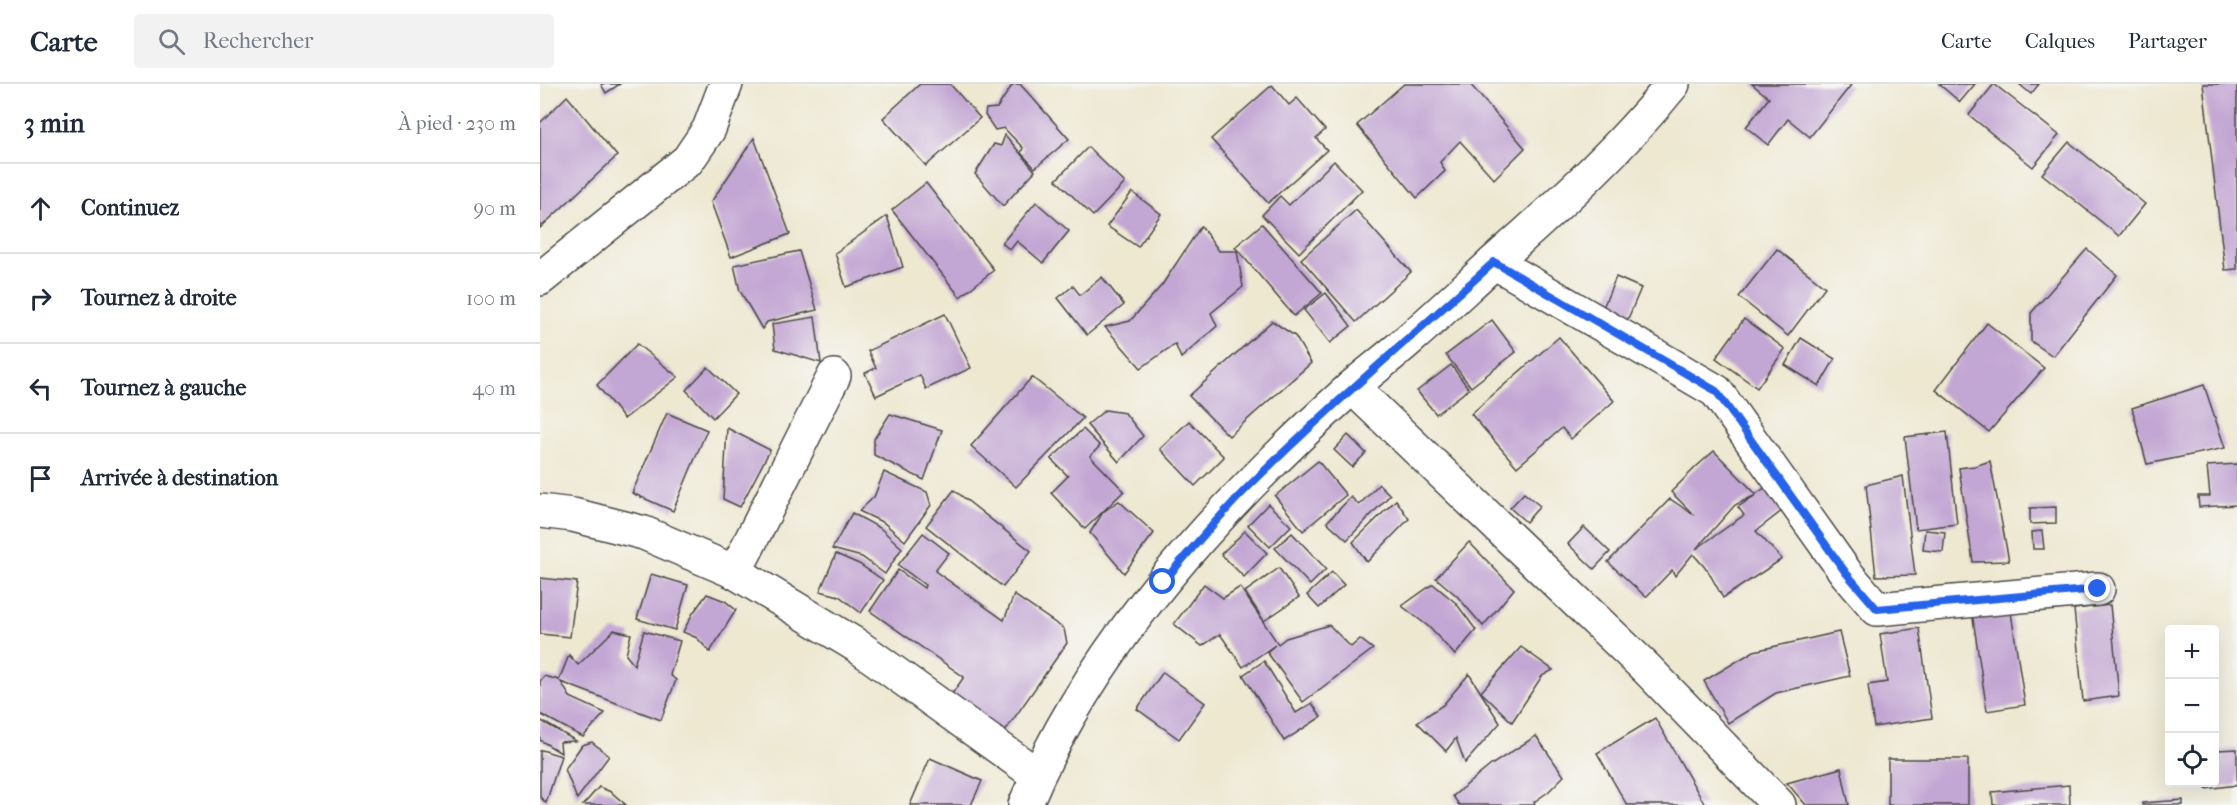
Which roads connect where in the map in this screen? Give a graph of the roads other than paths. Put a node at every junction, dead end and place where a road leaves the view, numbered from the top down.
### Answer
1 (726, 84) edge
2 (1673, 84) edge
3 (1494, 262) junction
4 (540, 279) edge
5 (834, 376) dead end
6 (1352, 387) junction
7 (540, 511) edge
8 (735, 572) junction
9 (2098, 589) dead end
10 (1037, 775) junction
11 (1025, 805) edge
12 (1779, 805) edge

1 - 4 street
2 - 3 street
3 - 6 street
3 - 9 street
5 - 8 street
6 - 10 street
6 - 12 street
7 - 8 street
8 - 10 street
10 - 11 street

